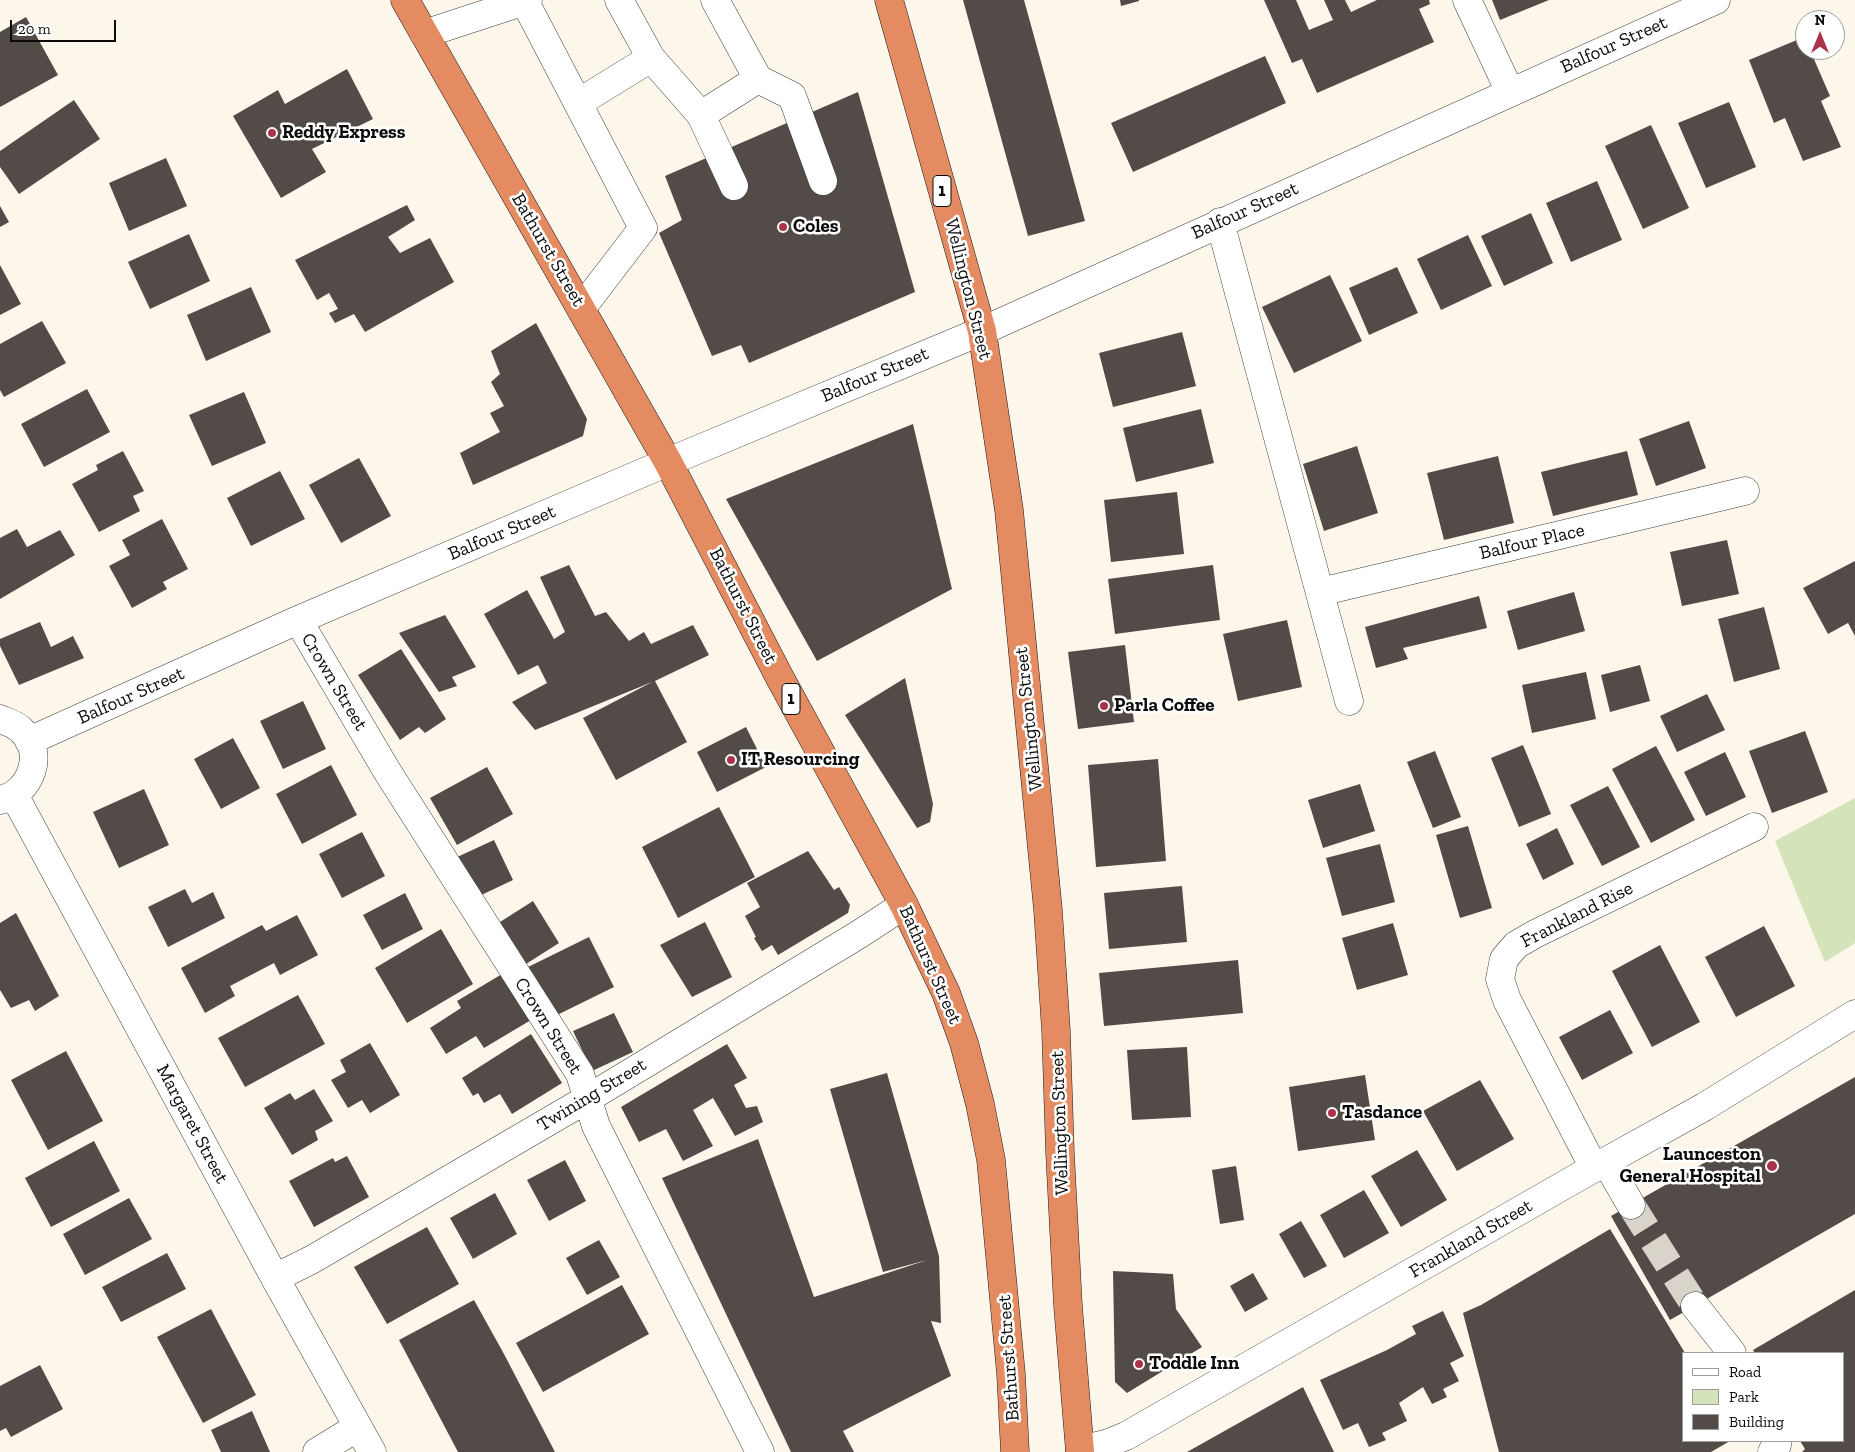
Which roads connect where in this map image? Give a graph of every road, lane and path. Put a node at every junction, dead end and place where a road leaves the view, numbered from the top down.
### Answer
1 (405, 0) edge
2 (619, 0) edge
3 (716, 0) edge
4 (889, 0) edge
5 (1467, 0) edge
6 (1716, 0) edge
7 (526, 1) edge
8 (424, 34) junction
9 (651, 58) junction
10 (758, 79) junction
11 (1510, 92) junction
12 (578, 103) junction
13 (701, 115) junction
14 (823, 181) dead end
15 (734, 186) dead end
16 (1220, 222) junction
17 (582, 309) junction
18 (982, 330) junction
19 (668, 462) junction
20 (1745, 491) dead end
21 (1320, 592) junction
22 (298, 620) junction
23 (1349, 701) dead end
24 (0, 719) edge
25 (29, 741) junction
26 (7, 798) edge
27 (1754, 827) dead end
28 (904, 905) junction
29 (1855, 1014) edge
30 (587, 1099) junction
31 (1600, 1165) junction
32 (1631, 1205) tunnel mouth
33 (275, 1278) junction
34 (1696, 1306) tunnel mouth
35 (1731, 1352) edge
36 (358, 1427) junction
37 (1012, 1448) edge
38 (1080, 1451) edge
39 (317, 1452) edge
40 (372, 1452) edge
41 (760, 1452) edge

1 - 8 highway, Bathurst Street / 1
2 - 9 street
3 - 10 street
4 - 18 highway, Wellington Street / 1
5 - 11 street
6 - 11 street, Balfour Street
7 - 8 street
7 - 12 street
8 - 17 highway, Bathurst Street / 1
9 - 12 street
9 - 13 street
10 - 13 street
10 - 14 street
11 - 16 street, Balfour Street
12 - 17 street
13 - 15 street
16 - 18 street, Balfour Street
16 - 21 street
17 - 19 highway, Bathurst Street / 1
18 - 19 street, Balfour Street
18 - 38 highway, Wellington Street / 1
19 - 22 street, Balfour Street
19 - 28 highway, Bathurst Street / 1
20 - 21 street, Balfour Place
21 - 23 street
22 - 25 street, Balfour Street
22 - 30 street, Crown Street
24 - 25 street
25 - 26 street
26 - 33 street, Margaret Street
27 - 31 street, Frankland Rise
28 - 30 street, Twining Street
28 - 37 highway, Bathurst Street / 1
29 - 31 street, Frankland Street
30 - 33 street, Twining Street
30 - 41 street, Crown Street
31 - 32 street, Frankland Rise
31 - 38 street, Frankland Street
33 - 36 street, Margaret Street
34 - 35 street
36 - 39 street
36 - 40 street, Margaret Street

